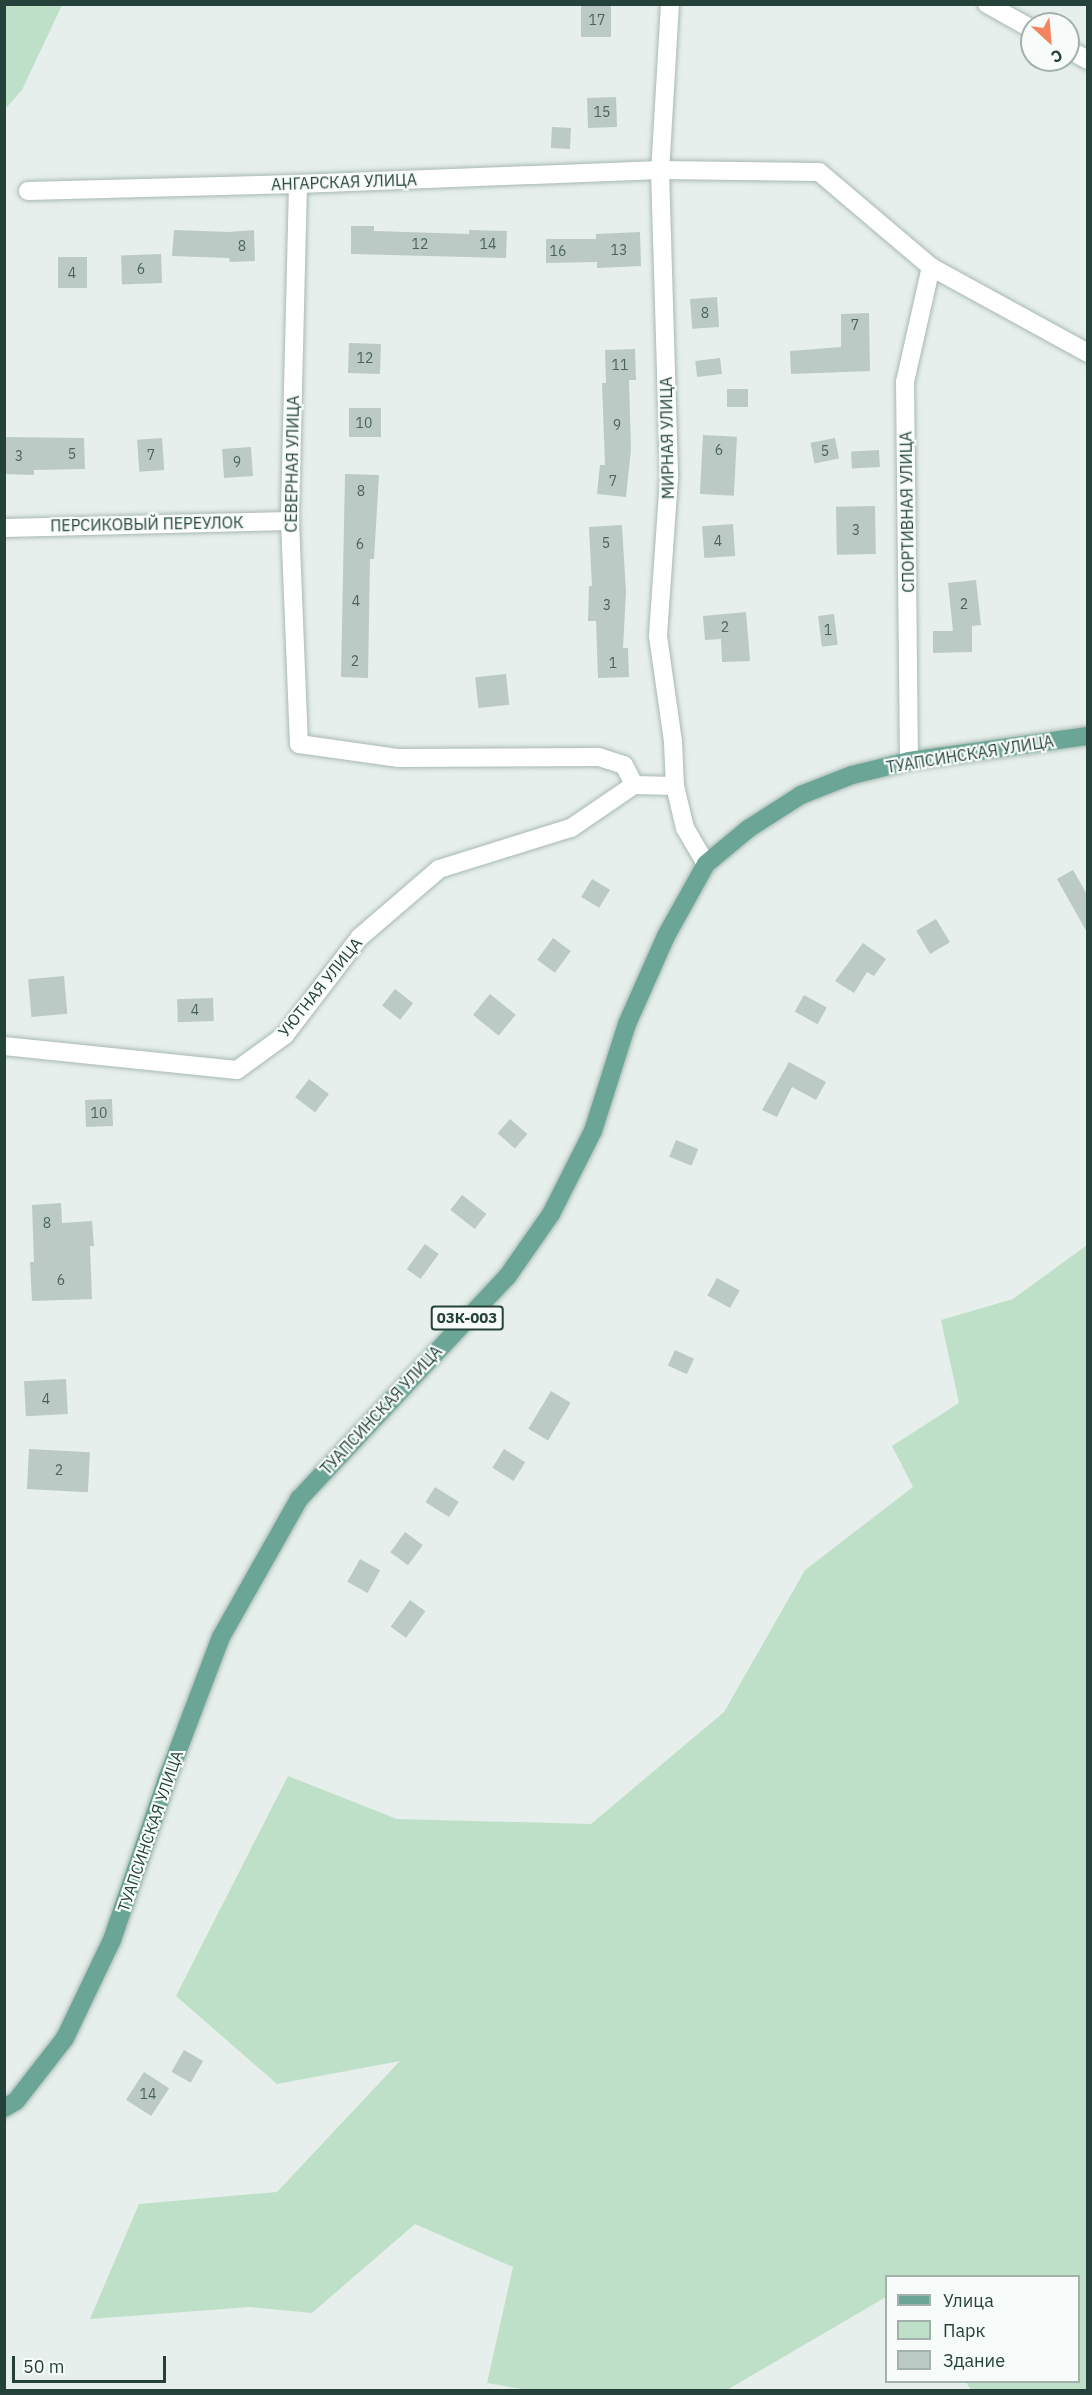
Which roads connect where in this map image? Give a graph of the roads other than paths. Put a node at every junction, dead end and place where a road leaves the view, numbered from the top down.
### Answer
1 (670, 4) edge
2 (987, 4) edge
3 (1020, 22) edge
4 (660, 170) junction
5 (298, 184) junction
6 (28, 191) dead end
7 (931, 267) junction
8 (1088, 353) edge
9 (290, 521) junction
10 (4, 528) edge
11 (1088, 736) edge
12 (909, 760) junction
13 (634, 785) junction
14 (675, 786) junction
15 (706, 864) junction
16 (4, 1046) edge
17 (4, 2108) edge

1 - 4 street, МИРНАЯ УЛИЦА
2 - 3 street
4 - 5 street, АНГАРСКАЯ УЛИЦА
4 - 7 street, АНГАРСКАЯ УЛИЦА
4 - 14 street, МИРНАЯ УЛИЦА
5 - 6 street, АНГАРСКАЯ УЛИЦА
5 - 9 street, СЕВЕРНАЯ УЛИЦА
7 - 8 street, АНГАРСКАЯ УЛИЦА
7 - 12 street, СПОРТИВНАЯ УЛИЦА
9 - 10 street, ПЕРСИКОВЫЙ ПЕРЕУЛОК
9 - 13 street, СЕВЕРНАЯ УЛИЦА
11 - 12 main road, ТУАПСИНСКАЯ УЛИЦА / 03К-003
12 - 15 main road, ТУАПСИНСКАЯ УЛИЦА / 03К-003
13 - 14 street
13 - 16 street, УЮТНАЯ УЛИЦА
14 - 15 street, МИРНАЯ УЛИЦА
15 - 17 main road, ТУАПСИНСКАЯ УЛИЦА / 03К-003

